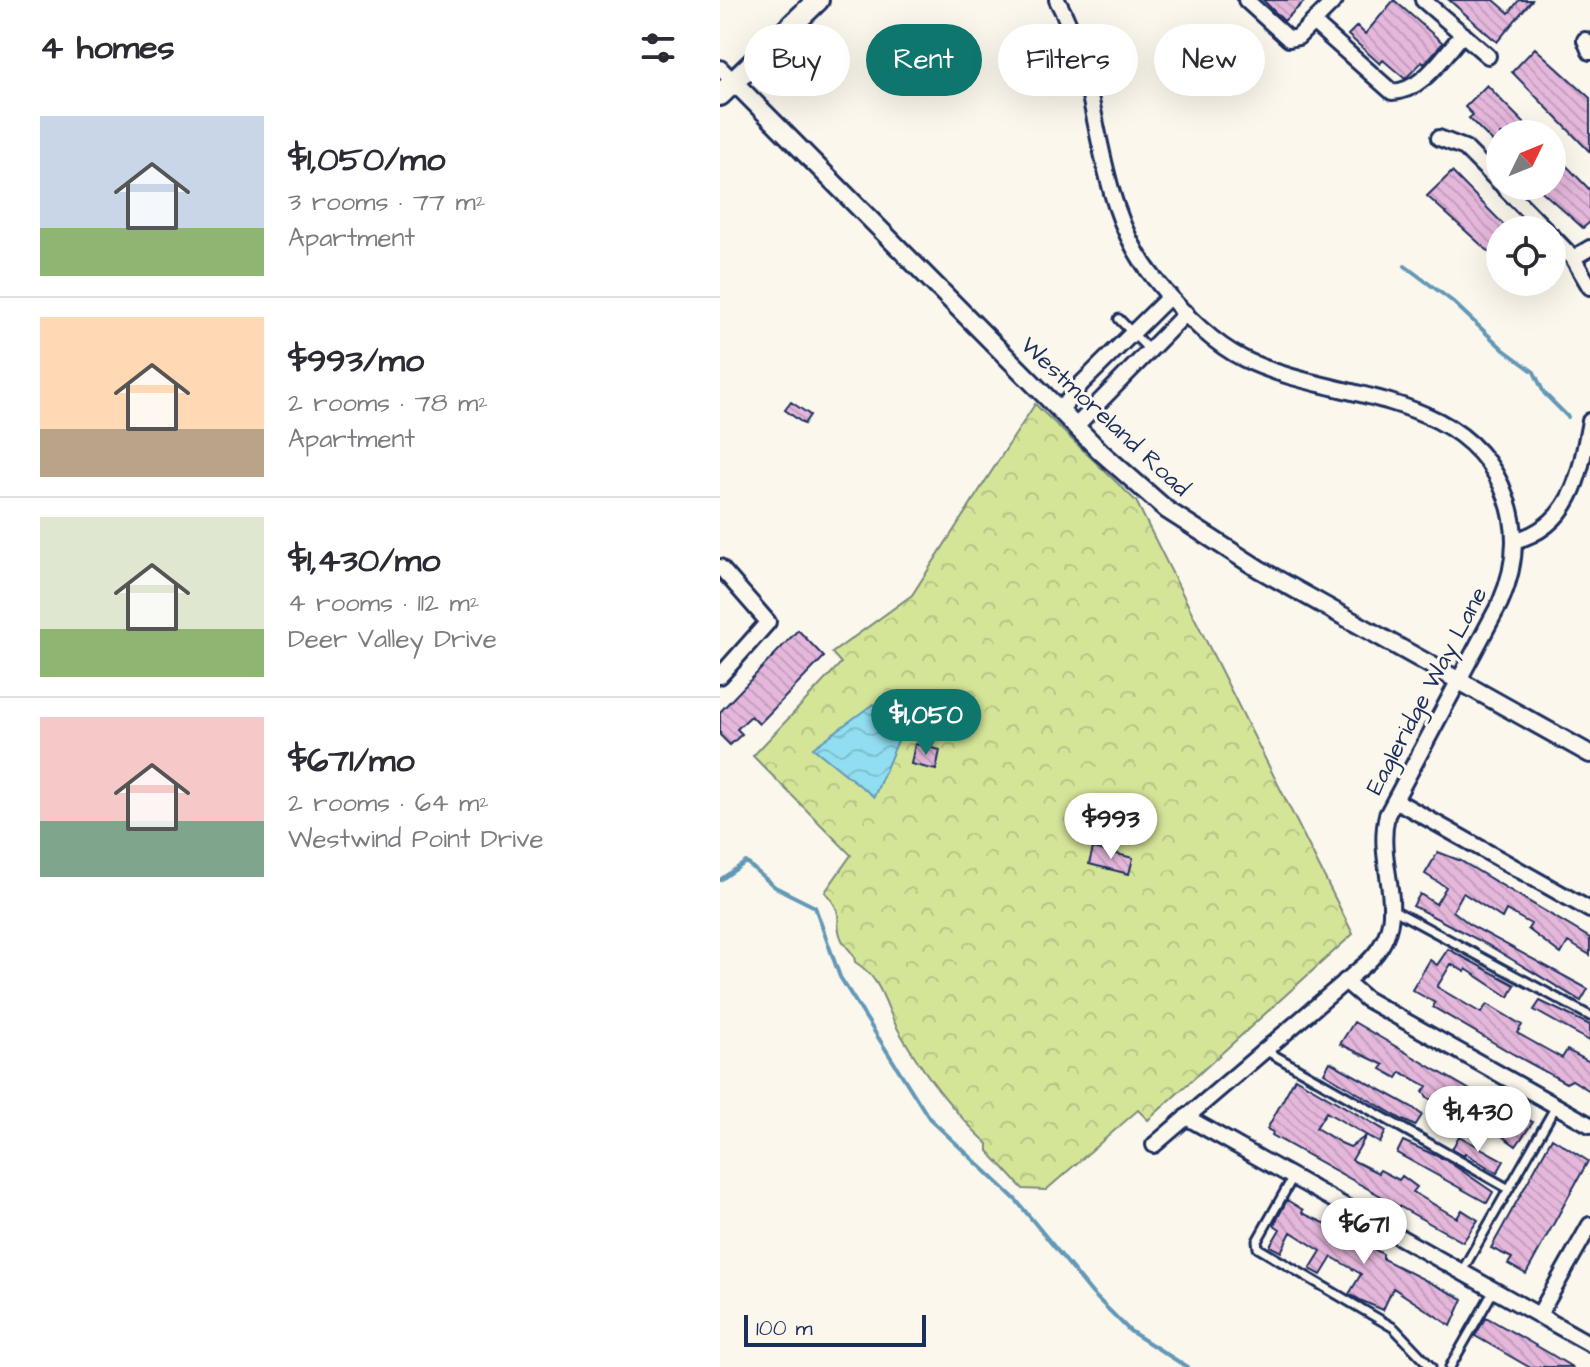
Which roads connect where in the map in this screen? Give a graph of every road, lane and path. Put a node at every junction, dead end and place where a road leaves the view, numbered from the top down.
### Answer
1 (818, 0) edge
2 (1057, 0) edge
3 (1246, 0) edge
4 (1335, 0) edge
5 (1423, 0) edge
6 (1313, 22) junction
7 (1463, 34) junction
8 (1488, 56) dead end
9 (725, 82) edge
10 (1439, 138) dead end
11 (1486, 170) edge
12 (1516, 200) edge
13 (1532, 216) edge
14 (1590, 248) edge
15 (1566, 251) edge
16 (1573, 258) junction
17 (1590, 287) edge
18 (1170, 296) junction
19 (1186, 313) junction
20 (1119, 319) dead end
21 (1131, 334) junction
22 (1149, 350) junction
23 (1060, 411) junction
24 (1590, 421) edge
25 (1075, 427) junction
26 (1514, 541) junction
27 (720, 567) edge
28 (720, 676) edge
29 (1461, 682) junction
30 (1590, 754) edge
31 (1395, 800) junction
32 (1392, 909) junction
33 (1590, 910) edge
34 (1345, 981) junction
35 (1590, 1016) edge
36 (1265, 1050) junction
37 (1556, 1106) junction
38 (1186, 1117) junction
39 (1590, 1125) edge
40 (1154, 1145) dead end
41 (1293, 1177) junction
42 (1509, 1189) junction
43 (1590, 1225) edge
44 (1462, 1272) junction
45 (1494, 1290) junction
46 (1539, 1315) junction
47 (1590, 1344) edge
48 (1431, 1367) edge
49 (1450, 1367) edge

1 - 9 main road
2 - 18 street, Eagleridge Way Lane
3 - 6 street
4 - 6 street
5 - 7 street
6 - 7 street
7 - 8 street
9 - 23 street, Westmoreland Road
10 - 11 street
12 - 13 street
14 - 16 street
15 - 16 street
16 - 17 street
18 - 19 street, Eagleridge Way Lane
18 - 21 street
19 - 22 street
19 - 26 street, Eagleridge Way Lane
20 - 21 lane
21 - 22 lane
21 - 23 street
22 - 25 street
23 - 25 street, Westmoreland Road
24 - 26 street
25 - 29 street, Westmoreland Road
26 - 29 street, Eagleridge Way Lane
27 - 28 street
29 - 30 street, Westmoreland Road
29 - 31 street, Eagleridge Way Lane
31 - 32 street, Eagleridge Way Lane
31 - 33 street
32 - 34 street, Eagleridge Way Lane
32 - 35 lane
34 - 36 street, Eagleridge Way Lane
34 - 37 street
36 - 38 street, Eagleridge Way Lane
36 - 42 lane
37 - 39 street
37 - 42 lane
38 - 40 street, Eagleridge Way Lane
38 - 41 street
41 - 44 street
41 - 48 lane
42 - 44 lane
43 - 46 street
44 - 45 street
45 - 46 street
45 - 49 lane
46 - 47 street

